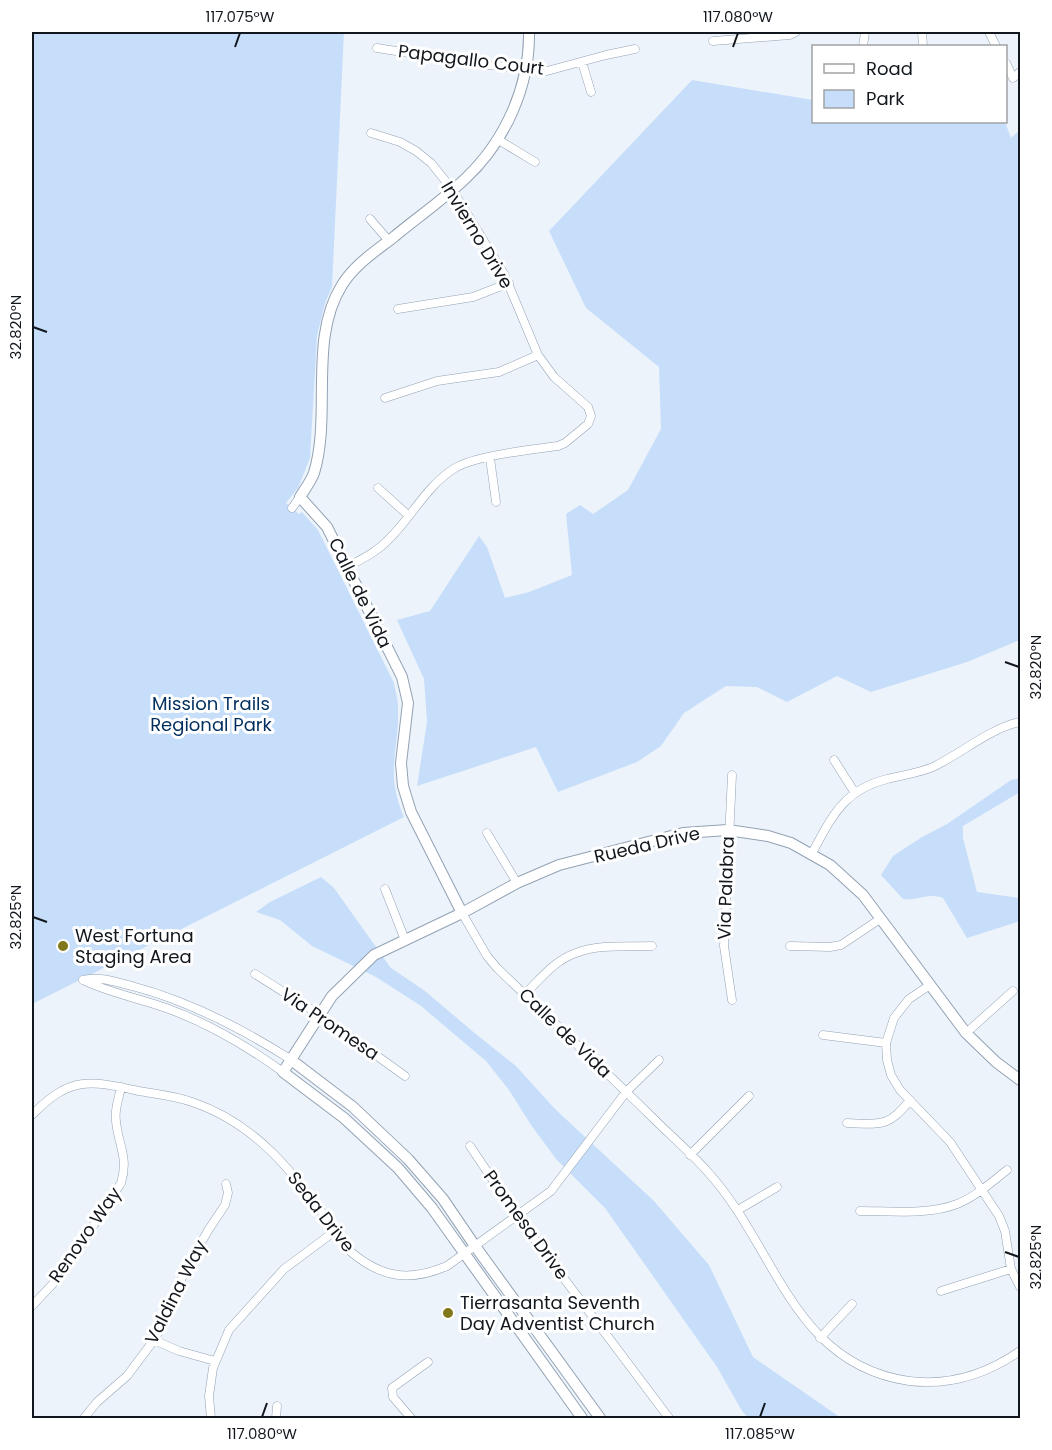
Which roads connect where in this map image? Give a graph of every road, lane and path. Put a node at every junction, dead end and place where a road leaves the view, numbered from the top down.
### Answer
1 (529, 32) edge
2 (796, 32) edge
3 (713, 41) dead end
4 (377, 48) dead end
5 (635, 49) dead end
6 (582, 62) junction
7 (1007, 67) edge
8 (526, 70) junction
9 (1020, 72) edge
10 (591, 92) dead end
11 (371, 133) dead end
12 (497, 139) junction
13 (535, 162) dead end
14 (452, 189) junction
15 (370, 219) dead end
16 (389, 241) junction
17 (508, 283) junction
18 (398, 309) dead end
19 (538, 355) junction
20 (385, 398) dead end
21 (490, 458) junction
22 (378, 488) dead end
23 (300, 497) junction
24 (496, 502) dead end
25 (292, 508) dead end
26 (409, 516) junction
27 (347, 567) junction
28 (1020, 722) edge
29 (834, 760) dead end
30 (732, 775) dead end
31 (855, 793) junction
32 (728, 830) junction
33 (487, 832) dead end
34 (812, 853) junction
35 (517, 884) junction
36 (385, 889) dead end
37 (462, 913) junction
38 (880, 919) junction
39 (405, 939) junction
40 (652, 945) dead end
41 (790, 946) dead end
42 (255, 974) dead end
43 (930, 985) junction
44 (1013, 991) dead end
45 (525, 994) junction
46 (732, 1000) dead end
47 (320, 1015) junction
48 (966, 1033) junction
49 (823, 1035) dead end
50 (886, 1043) junction
51 (290, 1059) junction
52 (659, 1060) dead end
53 (283, 1072) junction
54 (405, 1076) dead end
55 (1020, 1080) edge
56 (122, 1087) junction
57 (626, 1092) junction
58 (749, 1095) dead end
59 (910, 1100) junction
60 (32, 1115) edge
61 (847, 1123) dead end
62 (470, 1146) dead end
63 (690, 1155) junction
64 (1007, 1170) dead end
65 (226, 1184) dead end
66 (777, 1187) dead end
67 (982, 1190) junction
68 (738, 1210) junction
69 (860, 1211) dead end
70 (518, 1216) junction
71 (335, 1231) junction
72 (474, 1246) junction
73 (463, 1254) junction
74 (1011, 1269) junction
75 (1020, 1287) edge
76 (941, 1291) dead end
77 (852, 1304) dead end
78 (32, 1306) edge
79 (820, 1338) junction
80 (154, 1340) junction
81 (1020, 1351) edge
82 (215, 1361) junction
83 (428, 1362) dead end
84 (277, 1406) dead end
85 (84, 1419) edge
86 (211, 1419) edge
87 (276, 1419) edge
88 (411, 1419) edge
89 (582, 1419) edge
90 (600, 1419) edge
91 (669, 1419) edge

1 - 8 street
2 - 3 street
4 - 8 street, Papagallo Court
5 - 6 street, Papagallo Court
6 - 8 street, Papagallo Court
6 - 10 street
7 - 9 street
8 - 12 street
11 - 14 street, Invierno Drive
12 - 13 street
12 - 14 street
14 - 16 street
14 - 17 street, Invierno Drive
15 - 16 street
16 - 23 street
17 - 18 street
17 - 19 street, Invierno Drive
19 - 20 street
19 - 21 street, Invierno Drive
21 - 24 street
21 - 26 street
22 - 26 street
23 - 25 street
23 - 27 street, Calle de Vida
26 - 27 street
27 - 37 street, Calle de Vida
28 - 31 street
29 - 31 street
30 - 32 street, Via Palabra
31 - 34 street
32 - 34 street, Rueda Drive
32 - 35 street, Rueda Drive
32 - 46 street, Via Palabra
33 - 35 street
34 - 38 street, Rueda Drive
35 - 37 street, Rueda Drive
36 - 39 street
37 - 39 street, Rueda Drive
37 - 45 street, Calle de Vida
38 - 41 street
38 - 43 street, Rueda Drive
39 - 47 street, Rueda Drive
40 - 45 street
42 - 47 street, Via Promesa
43 - 48 street, Rueda Drive
43 - 50 street
44 - 48 street
45 - 57 street, Calle de Vida
47 - 51 street, Rueda Drive
47 - 54 street, Via Promesa
48 - 55 street, Rueda Drive
49 - 50 street
50 - 59 street
51 - 53 street, Rueda Drive
51 - 53 street
51 - 72 street
52 - 57 street, Seda Drive
53 - 73 street
56 - 60 street, Seda Drive
56 - 71 street, Seda Drive
56 - 78 street, Renovo Way
57 - 63 street, Calle de Vida
57 - 70 street, Seda Drive
58 - 63 street
59 - 61 street
59 - 67 street
62 - 70 street, Promesa Drive
63 - 68 street, Calle de Vida
64 - 67 street
65 - 80 street, Valdina Way
66 - 68 street
67 - 69 street
67 - 74 street
68 - 79 street, Calle de Vida
70 - 72 street, Seda Drive
70 - 91 street, Promesa Drive
71 - 73 street, Seda Drive
71 - 82 street
72 - 73 street, Seda Drive
72 - 90 street
73 - 89 street
74 - 75 street
74 - 76 street
77 - 79 street
79 - 81 street, Calle de Vida
80 - 82 street
80 - 85 street, Valdina Way
82 - 86 street
83 - 88 street
84 - 87 street

